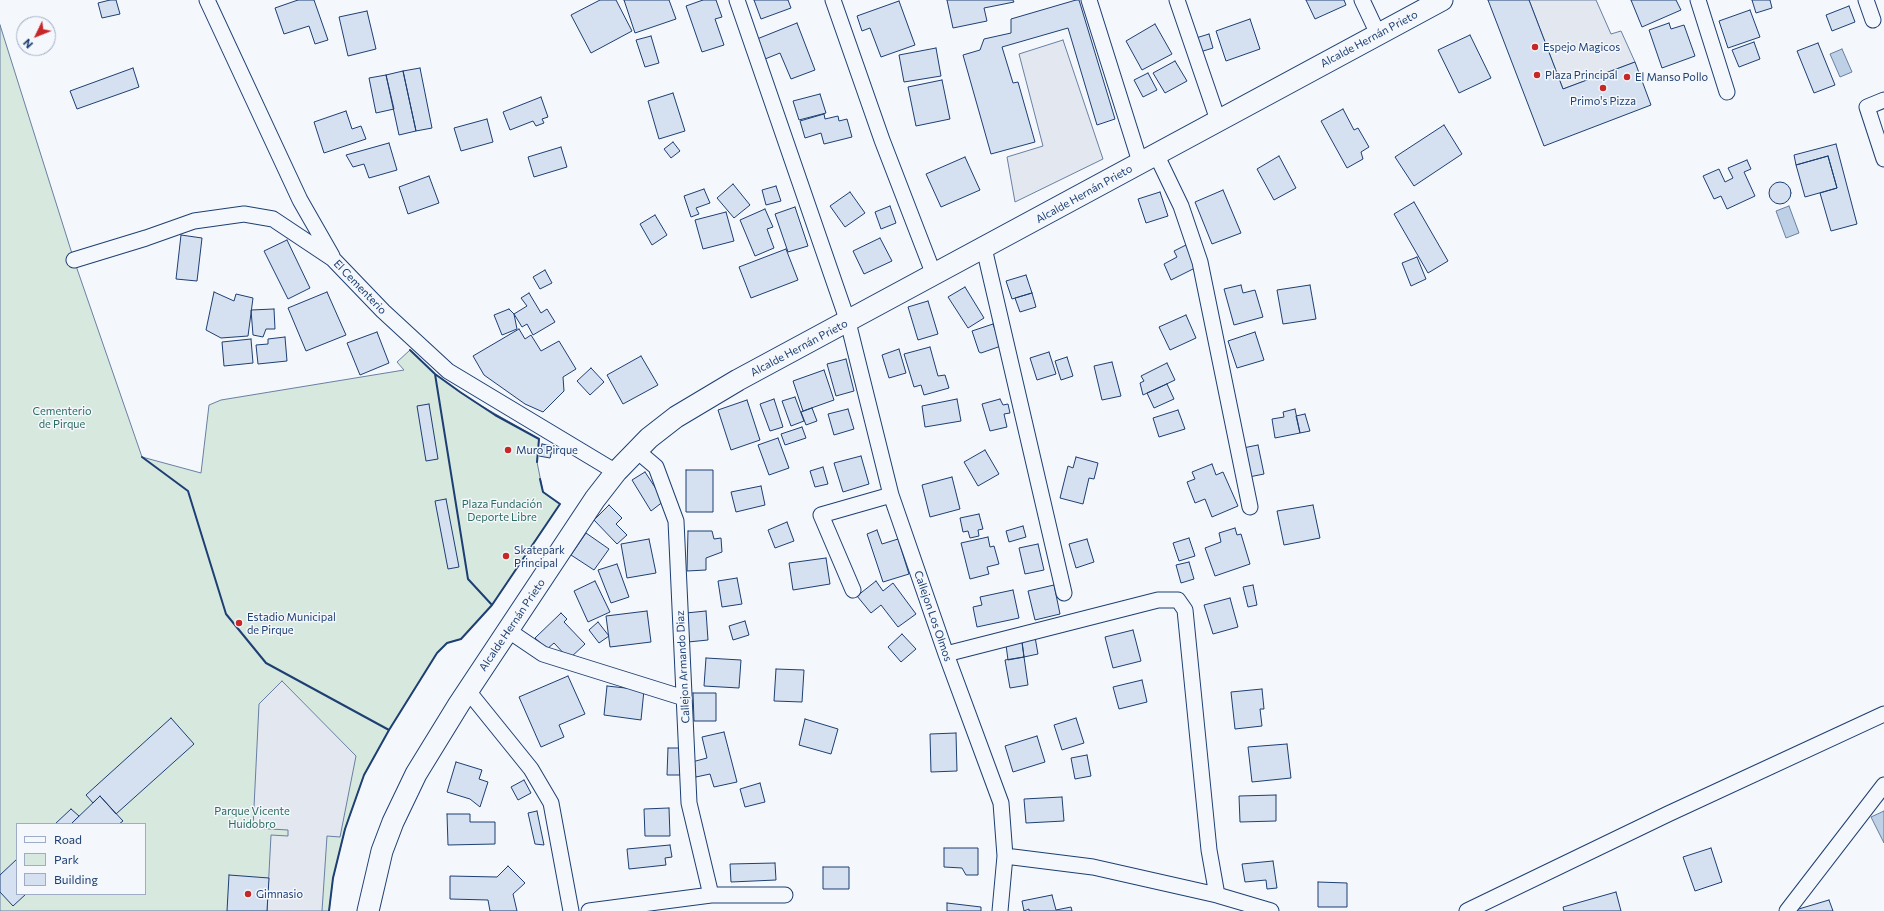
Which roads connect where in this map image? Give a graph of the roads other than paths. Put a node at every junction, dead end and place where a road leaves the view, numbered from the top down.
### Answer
1 (208, 0) edge
2 (737, 0) edge
3 (833, 0) edge
4 (1089, 0) edge
5 (1177, 0) edge
6 (1362, 0) edge
7 (1442, 0) edge
8 (1698, 0) edge
9 (1866, 0) edge
10 (1873, 20) dead end
11 (1378, 34) junction
12 (1727, 92) dead end
13 (1884, 100) edge
14 (1218, 120) junction
15 (1148, 158) junction
16 (1884, 159) edge
17 (984, 248) junction
18 (333, 259) junction
19 (74, 260) dead end
20 (934, 275) junction
21 (848, 322) junction
22 (636, 450) junction
23 (616, 472) junction
24 (891, 494) junction
25 (1250, 507) dead end
26 (853, 590) dead end
27 (1064, 593) dead end
28 (508, 631) junction
29 (946, 654) junction
30 (468, 691) junction
31 (684, 698) junction
32 (1884, 714) edge
33 (1884, 785) edge
34 (1005, 856) junction
35 (711, 895) junction
36 (1217, 895) junction
37 (785, 896) dead end
38 (368, 911) edge
39 (571, 911) edge
40 (589, 911) edge
41 (1000, 911) edge
42 (1270, 911) edge
43 (1467, 911) edge
44 (1787, 911) edge

1 - 18 street
2 - 21 street, Callejon Los Olmos
3 - 20 street
4 - 15 street
5 - 14 street
6 - 11 street
7 - 11 main road, Alcalde Hernán Prieto
8 - 12 street
9 - 10 street
11 - 14 main road, Alcalde Hernán Prieto
13 - 16 street
14 - 15 main road, Alcalde Hernán Prieto
15 - 17 main road, Alcalde Hernán Prieto
15 - 25 street
17 - 20 main road, Alcalde Hernán Prieto
17 - 27 street
18 - 19 street, El Cementerio
18 - 23 street, El Cementerio
20 - 21 main road, Alcalde Hernán Prieto
21 - 22 main road, Alcalde Hernán Prieto
21 - 24 street, Callejon Los Olmos
22 - 23 main road, Alcalde Hernán Prieto
22 - 31 street, Callejon Armando Diaz
23 - 28 main road, Alcalde Hernán Prieto
24 - 26 street
24 - 29 street, Callejon Los Olmos
28 - 30 main road, Alcalde Hernán Prieto
28 - 31 street
29 - 34 street, Callejon Los Olmos
29 - 36 street
30 - 38 main road, Alcalde Hernán Prieto
30 - 39 street
31 - 35 street, Callejon Armando Diaz
32 - 43 street
33 - 44 street
34 - 36 street
34 - 41 street, Callejon Los Olmos
35 - 37 street
35 - 40 street
36 - 42 street

